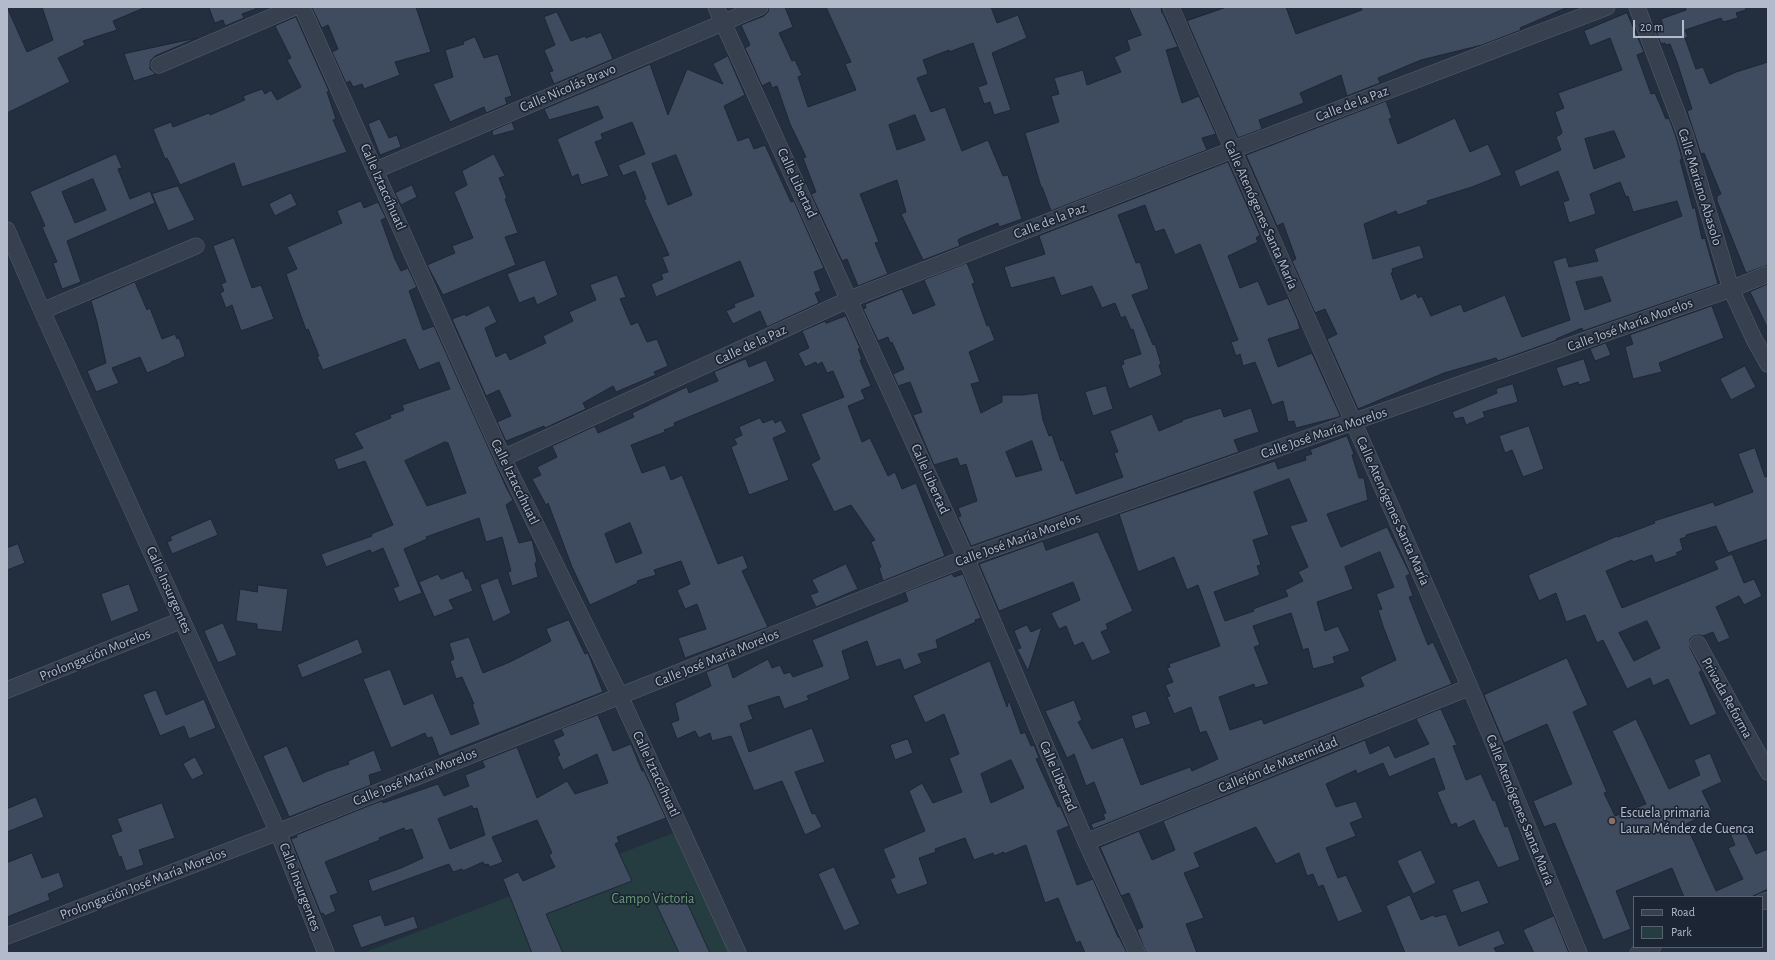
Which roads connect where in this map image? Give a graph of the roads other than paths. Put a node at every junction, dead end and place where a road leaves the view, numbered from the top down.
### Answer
1 (295, 7) edge
2 (302, 7) edge
3 (760, 7) edge
4 (1171, 7) edge
5 (1607, 7) edge
6 (1637, 7) edge
7 (720, 14) edge
8 (159, 65) dead end
9 (1232, 150) junction
10 (376, 170) junction
11 (7, 230) edge
12 (196, 246) dead end
13 (1768, 274) edge
14 (1731, 289) junction
15 (850, 299) junction
16 (42, 311) junction
17 (1768, 364) edge
18 (1354, 423) junction
19 (503, 458) junction
20 (966, 558) junction
21 (182, 620) junction
22 (1698, 644) dead end
23 (1470, 687) junction
24 (7, 690) edge
25 (620, 696) junction
26 (1768, 772) edge
27 (278, 832) junction
28 (1086, 842) junction
29 (7, 936) edge
30 (1650, 948) edge
31 (326, 953) edge
32 (738, 953) edge
33 (1137, 953) edge
34 (1578, 953) edge
35 (1638, 953) edge

1 - 8 street
2 - 10 street, Calle Iztaccíhuatl
3 - 7 street, Calle Nicolás Bravo
4 - 9 street, Calle Atenógenes Santa María
5 - 9 street, Calle de la Paz
6 - 14 street, Calle Mariano Abasolo
7 - 10 street, Calle Nicolás Bravo
7 - 15 street, Calle Libertad
9 - 15 street, Calle de la Paz
9 - 18 street, Calle Atenógenes Santa María
10 - 19 street, Calle Iztaccíhuatl
11 - 16 street, Calle Insurgentes
12 - 16 street
13 - 14 street, Calle José María Morelos
14 - 17 street, Calle Mariano Abasolo
14 - 18 street, Calle José María Morelos
15 - 19 street, Calle de la Paz
15 - 20 street, Calle Libertad
16 - 21 street, Calle Insurgentes
18 - 20 street, Calle José María Morelos
18 - 23 street, Calle Atenógenes Santa María
19 - 25 street, Calle Iztaccíhuatl
20 - 25 street, Calle José María Morelos
20 - 28 street, Calle Libertad
21 - 24 street, Prolongación Morelos
21 - 27 street, Calle Insurgentes
22 - 26 street, Privada Reforma
23 - 28 street, Callejón de Maternidad
23 - 34 street, Calle Atenógenes Santa María
25 - 27 street, Calle José María Morelos
25 - 32 street, Calle Iztaccíhuatl
27 - 29 street, Prolongación José María Morelos
27 - 31 street, Calle Insurgentes
28 - 33 street, Calle Libertad
30 - 35 street

